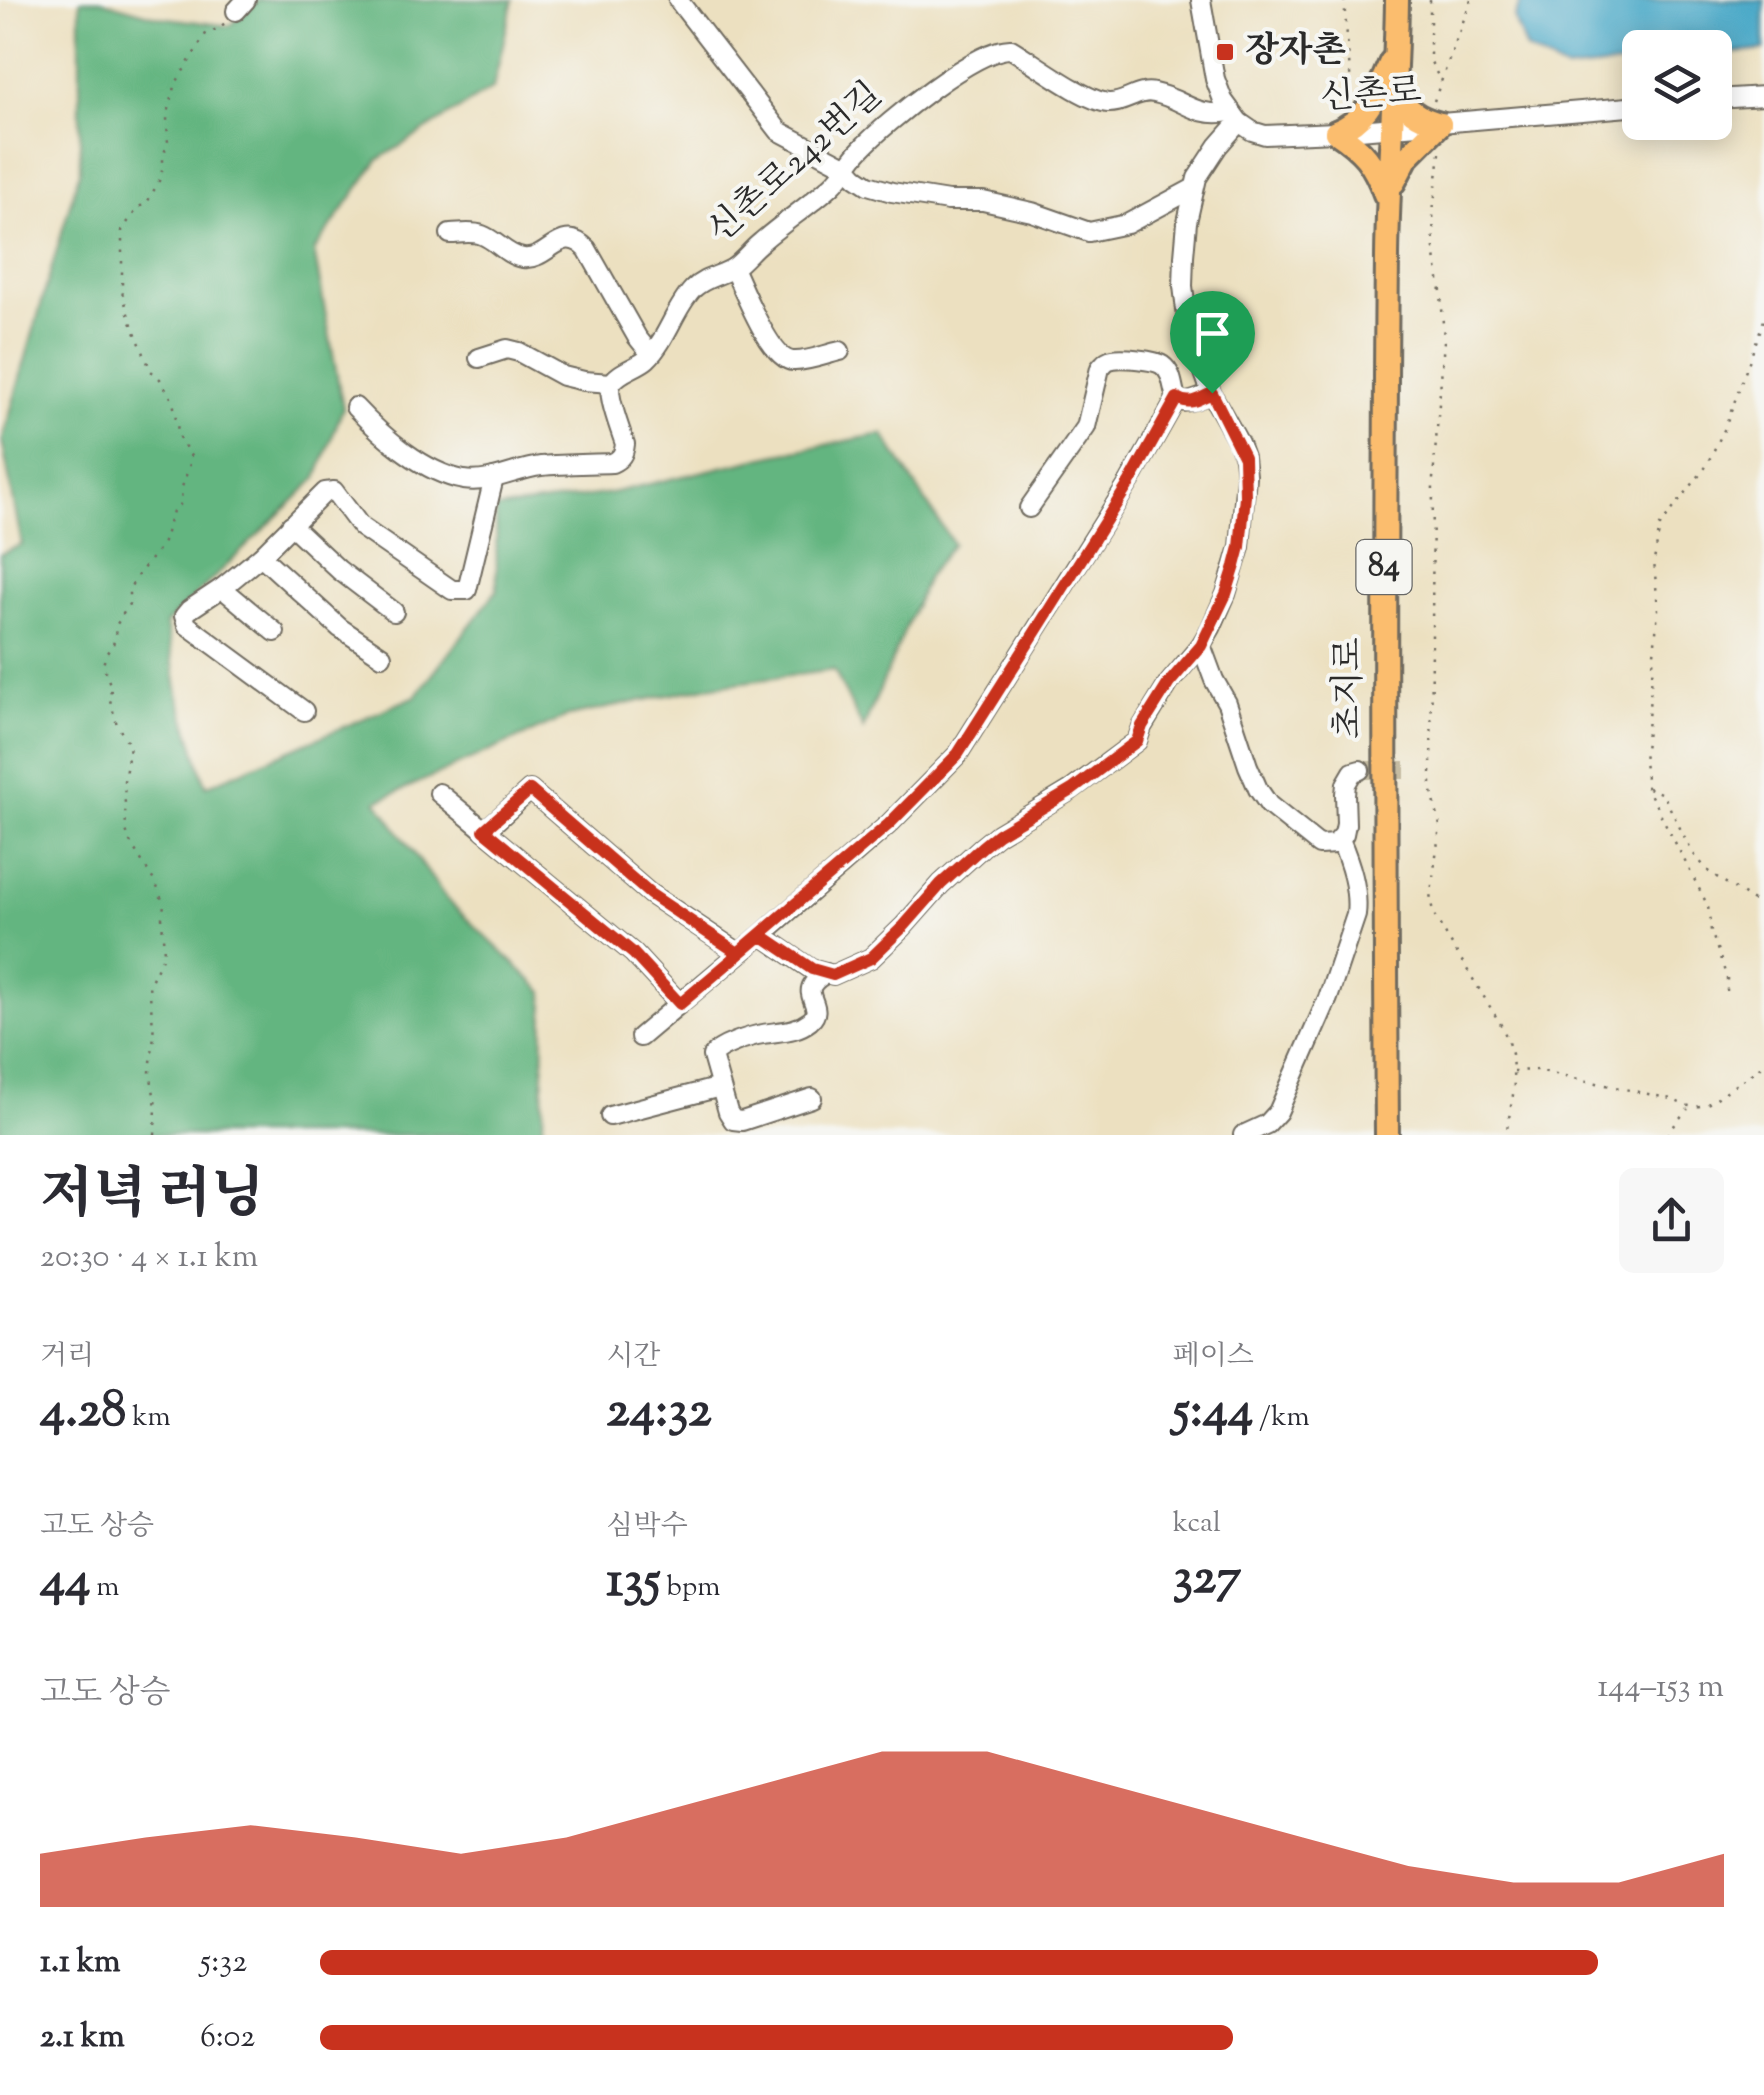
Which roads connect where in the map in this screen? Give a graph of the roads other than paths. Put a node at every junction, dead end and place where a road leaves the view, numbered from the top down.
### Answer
1 (678, 0) edge
2 (1201, 0) edge
3 (1396, 0) edge
4 (1396, 49) junction
5 (1764, 96) edge
6 (1732, 98) edge
7 (1622, 108) edge
8 (1234, 117) junction
9 (1440, 124) junction
10 (1394, 126) junction
11 (1342, 129) junction
12 (846, 166) junction
13 (1194, 188) junction
14 (1388, 199) junction
15 (450, 234) dead end
16 (733, 268) junction
17 (840, 350) dead end
18 (654, 352) junction
19 (479, 358) dead end
20 (611, 383) junction
21 (1212, 393) junction
22 (1177, 398) junction
23 (355, 407) dead end
24 (494, 478) junction
25 (1029, 508) dead end
26 (290, 525) junction
27 (260, 556) junction
28 (222, 588) junction
29 (394, 612) dead end
30 (275, 632) dead end
31 (1201, 646) junction
32 (382, 656) dead end
33 (304, 711) dead end
34 (1360, 770) dead end
35 (440, 793) dead end
36 (484, 830) junction
37 (1340, 840) junction
38 (758, 938) junction
39 (738, 953) junction
40 (826, 973) junction
41 (680, 1004) junction
42 (640, 1037) dead end
43 (720, 1087) junction
44 (812, 1098) dead end
45 (610, 1116) dead end
46 (1243, 1135) edge
47 (1387, 1135) edge

1 - 12 street
2 - 8 street
3 - 4 main road, 초지로 / 84
4 - 9 main road
4 - 10 main road, 초지로 / 84
4 - 11 main road
5 - 6 street
7 - 9 street, 신촌로
8 - 11 street, 신촌로
8 - 12 street, 신촌로242번길
8 - 13 street
9 - 10 street, 신촌로
9 - 14 main road
10 - 11 street, 신촌로
10 - 14 main road, 초지로 / 84
11 - 14 main road
12 - 13 street
12 - 16 street, 신촌로242번길
13 - 21 street
14 - 47 main road, 초지로 / 84
15 - 18 street
16 - 17 street
16 - 18 street, 신촌로242번길
18 - 20 street, 신촌로242번길
19 - 20 street
20 - 24 street
21 - 22 street
21 - 31 street
22 - 25 street
22 - 38 street
23 - 24 street
24 - 26 street
26 - 27 street
26 - 29 street
27 - 28 street
27 - 32 street
28 - 30 street
28 - 33 street
31 - 37 street
31 - 40 street
34 - 37 street
35 - 36 street
36 - 39 street
36 - 41 street
37 - 46 street
38 - 39 street
38 - 40 street
39 - 41 street
40 - 43 street
41 - 42 street
43 - 44 street
43 - 45 street

